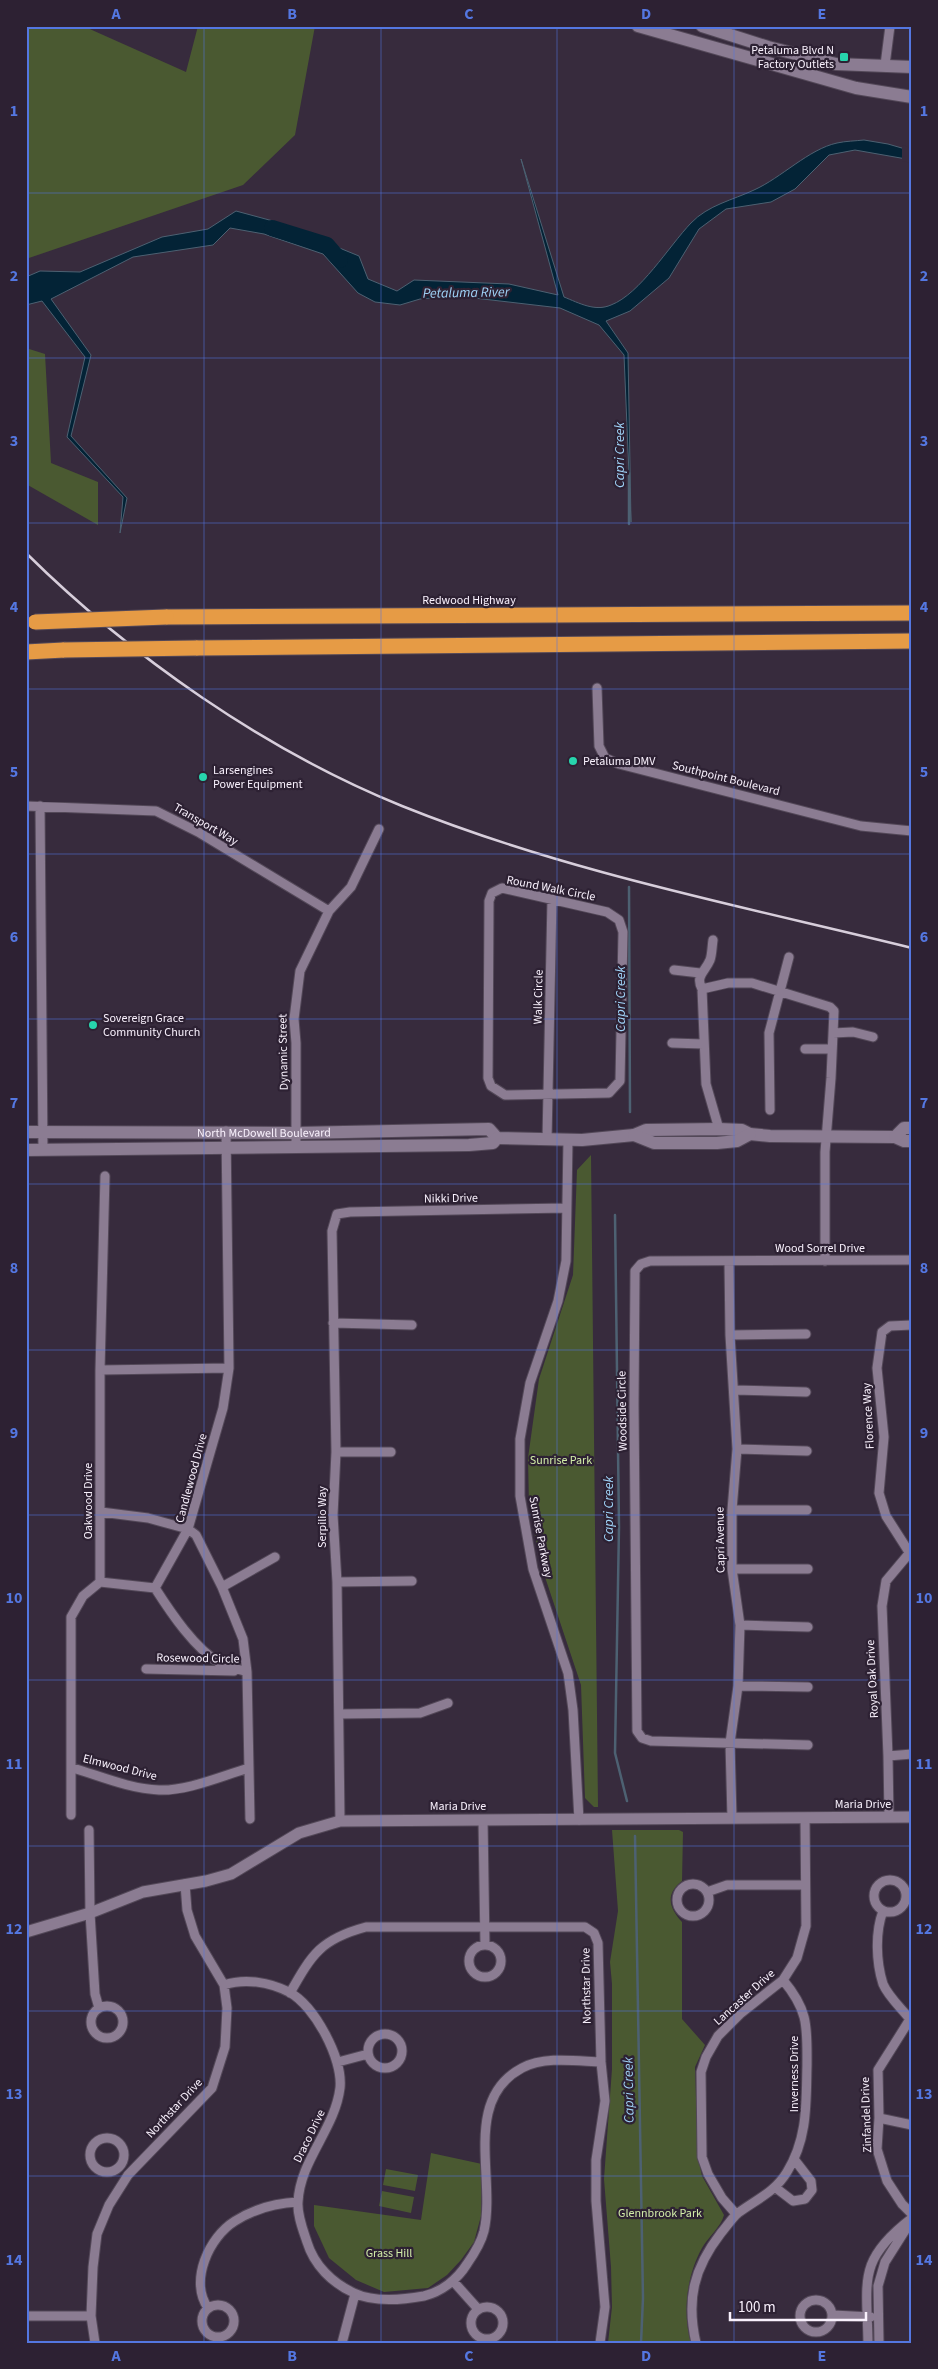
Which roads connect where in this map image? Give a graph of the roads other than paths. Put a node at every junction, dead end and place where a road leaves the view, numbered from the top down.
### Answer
1 (638, 26) edge
2 (702, 26) edge
3 (890, 26) edge
4 (884, 66) junction
5 (912, 67) edge
6 (912, 97) edge
7 (912, 613) edge
8 (30, 623) edge
9 (912, 641) edge
10 (26, 652) edge
11 (597, 688) dead end
12 (26, 806) edge
13 (40, 806) junction
14 (379, 829) dead end
15 (912, 831) edge
16 (552, 899) junction
17 (329, 911) junction
18 (713, 940) dead end
19 (788, 957) dead end
20 (674, 970) dead end
21 (700, 973) junction
22 (702, 989) junction
23 (781, 992) junction
24 (834, 1033) junction
25 (873, 1037) dead end
26 (672, 1043) dead end
27 (703, 1044) junction
28 (805, 1049) dead end
29 (832, 1049) junction
30 (549, 1095) junction
31 (770, 1110) dead end
32 (912, 1128) edge
33 (719, 1130) junction
34 (42, 1131) junction
35 (226, 1131) junction
36 (26, 1132) edge
37 (296, 1133) junction
38 (750, 1134) junction
39 (634, 1135) junction
40 (826, 1137) junction
41 (895, 1137) junction
42 (497, 1138) junction
43 (548, 1140) junction
44 (568, 1140) junction
45 (912, 1141) edge
46 (227, 1146) junction
47 (296, 1147) junction
48 (26, 1150) edge
49 (43, 1150) junction
50 (105, 1176) dead end
51 (566, 1208) junction
52 (337, 1214) joint
53 (912, 1260) edge
54 (824, 1261) junction
55 (729, 1262) junction
56 (333, 1323) junction
57 (412, 1325) dead end
58 (912, 1325) edge
59 (806, 1334) dead end
60 (730, 1335) junction
61 (229, 1368) junction
62 (100, 1370) junction
63 (734, 1390) junction
64 (806, 1392) dead end
65 (737, 1449) junction
66 (807, 1451) dead end
67 (336, 1452) junction
68 (391, 1452) dead end
69 (732, 1510) junction
70 (807, 1510) dead end
71 (101, 1512) junction
72 (188, 1529) junction
73 (911, 1551) edge
74 (275, 1557) dead end
75 (732, 1569) junction
76 (808, 1569) dead end
77 (412, 1581) dead end
78 (100, 1582) junction
79 (337, 1582) junction
80 (155, 1588) junction
81 (222, 1588) junction
82 (740, 1625) junction
83 (808, 1627) dead end
84 (146, 1670) dead end
85 (247, 1672) junction
86 (738, 1686) junction
87 (808, 1687) dead end
88 (448, 1703) dead end
89 (339, 1714) junction
90 (730, 1743) junction
91 (808, 1745) dead end
92 (912, 1754) edge
93 (888, 1756) junction
94 (72, 1768) junction
95 (249, 1768) junction
96 (71, 1815) dead end
97 (889, 1817) junction
98 (912, 1817) edge
99 (732, 1818) junction
100 (805, 1818) junction
101 (250, 1819) dead end
102 (483, 1820) junction
103 (578, 1820) junction
104 (340, 1821) junction
105 (89, 1830) dead end
106 (185, 1884) junction
107 (804, 1885) junction
108 (707, 1892) dead end
109 (883, 1911) dead end
110 (90, 1913) junction
111 (484, 1928) junction
112 (26, 1932) edge
113 (485, 1945) dead end
114 (783, 1980) junction
115 (224, 1986) junction
116 (290, 1993) junction
117 (99, 2008) dead end
118 (910, 2017) edge
119 (368, 2054) dead end
120 (338, 2062) junction
121 (601, 2062) junction
122 (879, 2118) junction
123 (912, 2125) edge
124 (794, 2160) junction
125 (119, 2166) dead end
126 (128, 2175) junction
127 (776, 2188) junction
128 (298, 2202) junction
129 (736, 2214) junction
130 (912, 2217) edge
131 (453, 2280) junction
132 (355, 2294) junction
133 (208, 2308) dead end
134 (478, 2309) dead end
135 (833, 2315) dead end
136 (26, 2316) edge
137 (92, 2316) junction
138 (867, 2317) junction
139 (879, 2317) junction
140 (95, 2343) edge
141 (342, 2343) edge
142 (600, 2343) edge
143 (696, 2343) edge
144 (868, 2343) edge
145 (879, 2343) edge

1 - 6 main road
2 - 4 main road
3 - 4 street
4 - 5 main road
7 - 8 highway, Redwood Highway, bridge
9 - 10 highway, bridge
11 - 15 street, Southpoint Boulevard
12 - 13 street, Transport Way
13 - 17 street, Transport Way
13 - 34 street
14 - 17 street, Dynamic Street
16 - 30 street, Walk Circle
16 - 30 street, Round Walk Circle
16 - 30 street, Round Walk Circle
17 - 37 street, Dynamic Street
18 - 21 street
19 - 23 street
20 - 21 street
21 - 22 street
22 - 23 street
22 - 27 street
23 - 24 street
23 - 31 street
24 - 25 street
24 - 29 street
26 - 27 street
27 - 33 street
28 - 29 street
29 - 40 street
30 - 43 street
32 - 41 main road, North McDowell Boulevard
33 - 38 main road, North McDowell Boulevard
33 - 39 main road, North McDowell Boulevard
34 - 35 main road, North McDowell Boulevard
34 - 36 main road, North McDowell Boulevard
34 - 49 street
35 - 37 main road, North McDowell Boulevard
35 - 46 street, Candlewood Drive
37 - 42 main road, North McDowell Boulevard
37 - 47 street, Dynamic Street
38 - 39 main road, North McDowell Boulevard
38 - 40 main road, North McDowell Boulevard
39 - 44 main road, North McDowell Boulevard
40 - 41 main road, North McDowell Boulevard
40 - 54 street
41 - 45 main road, North McDowell Boulevard
42 - 43 main road, North McDowell Boulevard
42 - 47 main road, North McDowell Boulevard
43 - 44 main road, North McDowell Boulevard
44 - 51 street, Sunrise Parkway
46 - 47 main road, North McDowell Boulevard
46 - 49 main road, North McDowell Boulevard
46 - 61 street, Candlewood Drive
48 - 49 main road, North McDowell Boulevard
50 - 62 street, Oakwood Drive
51 - 52 street, Nikki Drive
51 - 103 street, Sunrise Parkway
52 - 56 street, Serpilio Way
53 - 54 street, Wood Sorrel Drive
54 - 55 street, Wood Sorrel Drive
55 - 60 street, Capri Avenue
55 - 90 street, Woodside Circle
56 - 57 street
56 - 67 street, Serpilio Way
58 - 73 street, Florence Way
59 - 60 street
60 - 63 street, Capri Avenue
61 - 62 street
61 - 72 street, Candlewood Drive
62 - 71 street, Oakwood Drive
63 - 64 street
63 - 65 street, Capri Avenue
65 - 66 street
65 - 69 street, Capri Avenue
67 - 68 street
67 - 79 street, Serpilio Way
69 - 70 street
69 - 75 street, Capri Avenue
71 - 72 street
71 - 78 street, Oakwood Drive
72 - 80 street
72 - 81 street, Candlewood Drive
73 - 93 street, Royal Oak Drive
74 - 81 street
75 - 76 street
75 - 82 street, Capri Avenue
77 - 79 street
78 - 80 street
78 - 94 street
79 - 89 street, Serpilio Way
80 - 85 street, Rosewood Circle
81 - 85 street, Candlewood Drive
82 - 83 street
82 - 86 street, Capri Avenue
84 - 85 street, Rosewood Circle
85 - 95 street, Candlewood Drive
86 - 87 street
86 - 90 street, Capri Avenue
88 - 89 street
89 - 104 street, Serpilio Way
90 - 91 street
90 - 99 street, Capri Avenue
92 - 93 street
93 - 97 street, Royal Oak Drive
94 - 95 street, Elmwood Drive
94 - 96 street
95 - 101 street, Candlewood Drive
97 - 98 street, Maria Drive
97 - 100 street, Maria Drive
99 - 100 street, Maria Drive
99 - 103 street, Maria Drive
100 - 107 street, Lancaster Drive
102 - 103 street, Maria Drive
102 - 104 street, Maria Drive
102 - 111 street
104 - 106 street, Maria Drive
105 - 110 street
106 - 110 street, Maria Drive
106 - 115 street, Northstar Drive
107 - 108 street
107 - 114 street, Lancaster Drive
109 - 118 street
110 - 112 street, Maria Drive
110 - 117 street
111 - 113 street
111 - 116 street, Northstar Drive
111 - 121 street, Northstar Drive
114 - 124 street, Inverness Drive
114 - 129 street, Lancaster Drive
115 - 116 street, Draco Drive
115 - 126 street, Northstar Drive
116 - 120 street, Draco Drive
118 - 122 street, Zinfandel Drive
119 - 120 street
120 - 128 street, Draco Drive
121 - 131 street, Draco Drive
121 - 142 street, Northstar Drive
122 - 123 street
122 - 130 street, Zinfandel Drive
124 - 127 street, Inverness Drive
124 - 127 street
125 - 126 street
126 - 137 street, Northstar Drive
127 - 129 street, Inverness Drive
128 - 132 street, Draco Drive
128 - 133 street
129 - 143 street, Inverness Drive
130 - 138 street
130 - 139 street
131 - 132 street, Draco Drive
131 - 134 street
132 - 141 street
135 - 138 street
136 - 137 street
137 - 140 street, Northstar Drive
138 - 139 street
138 - 144 street
139 - 145 street

